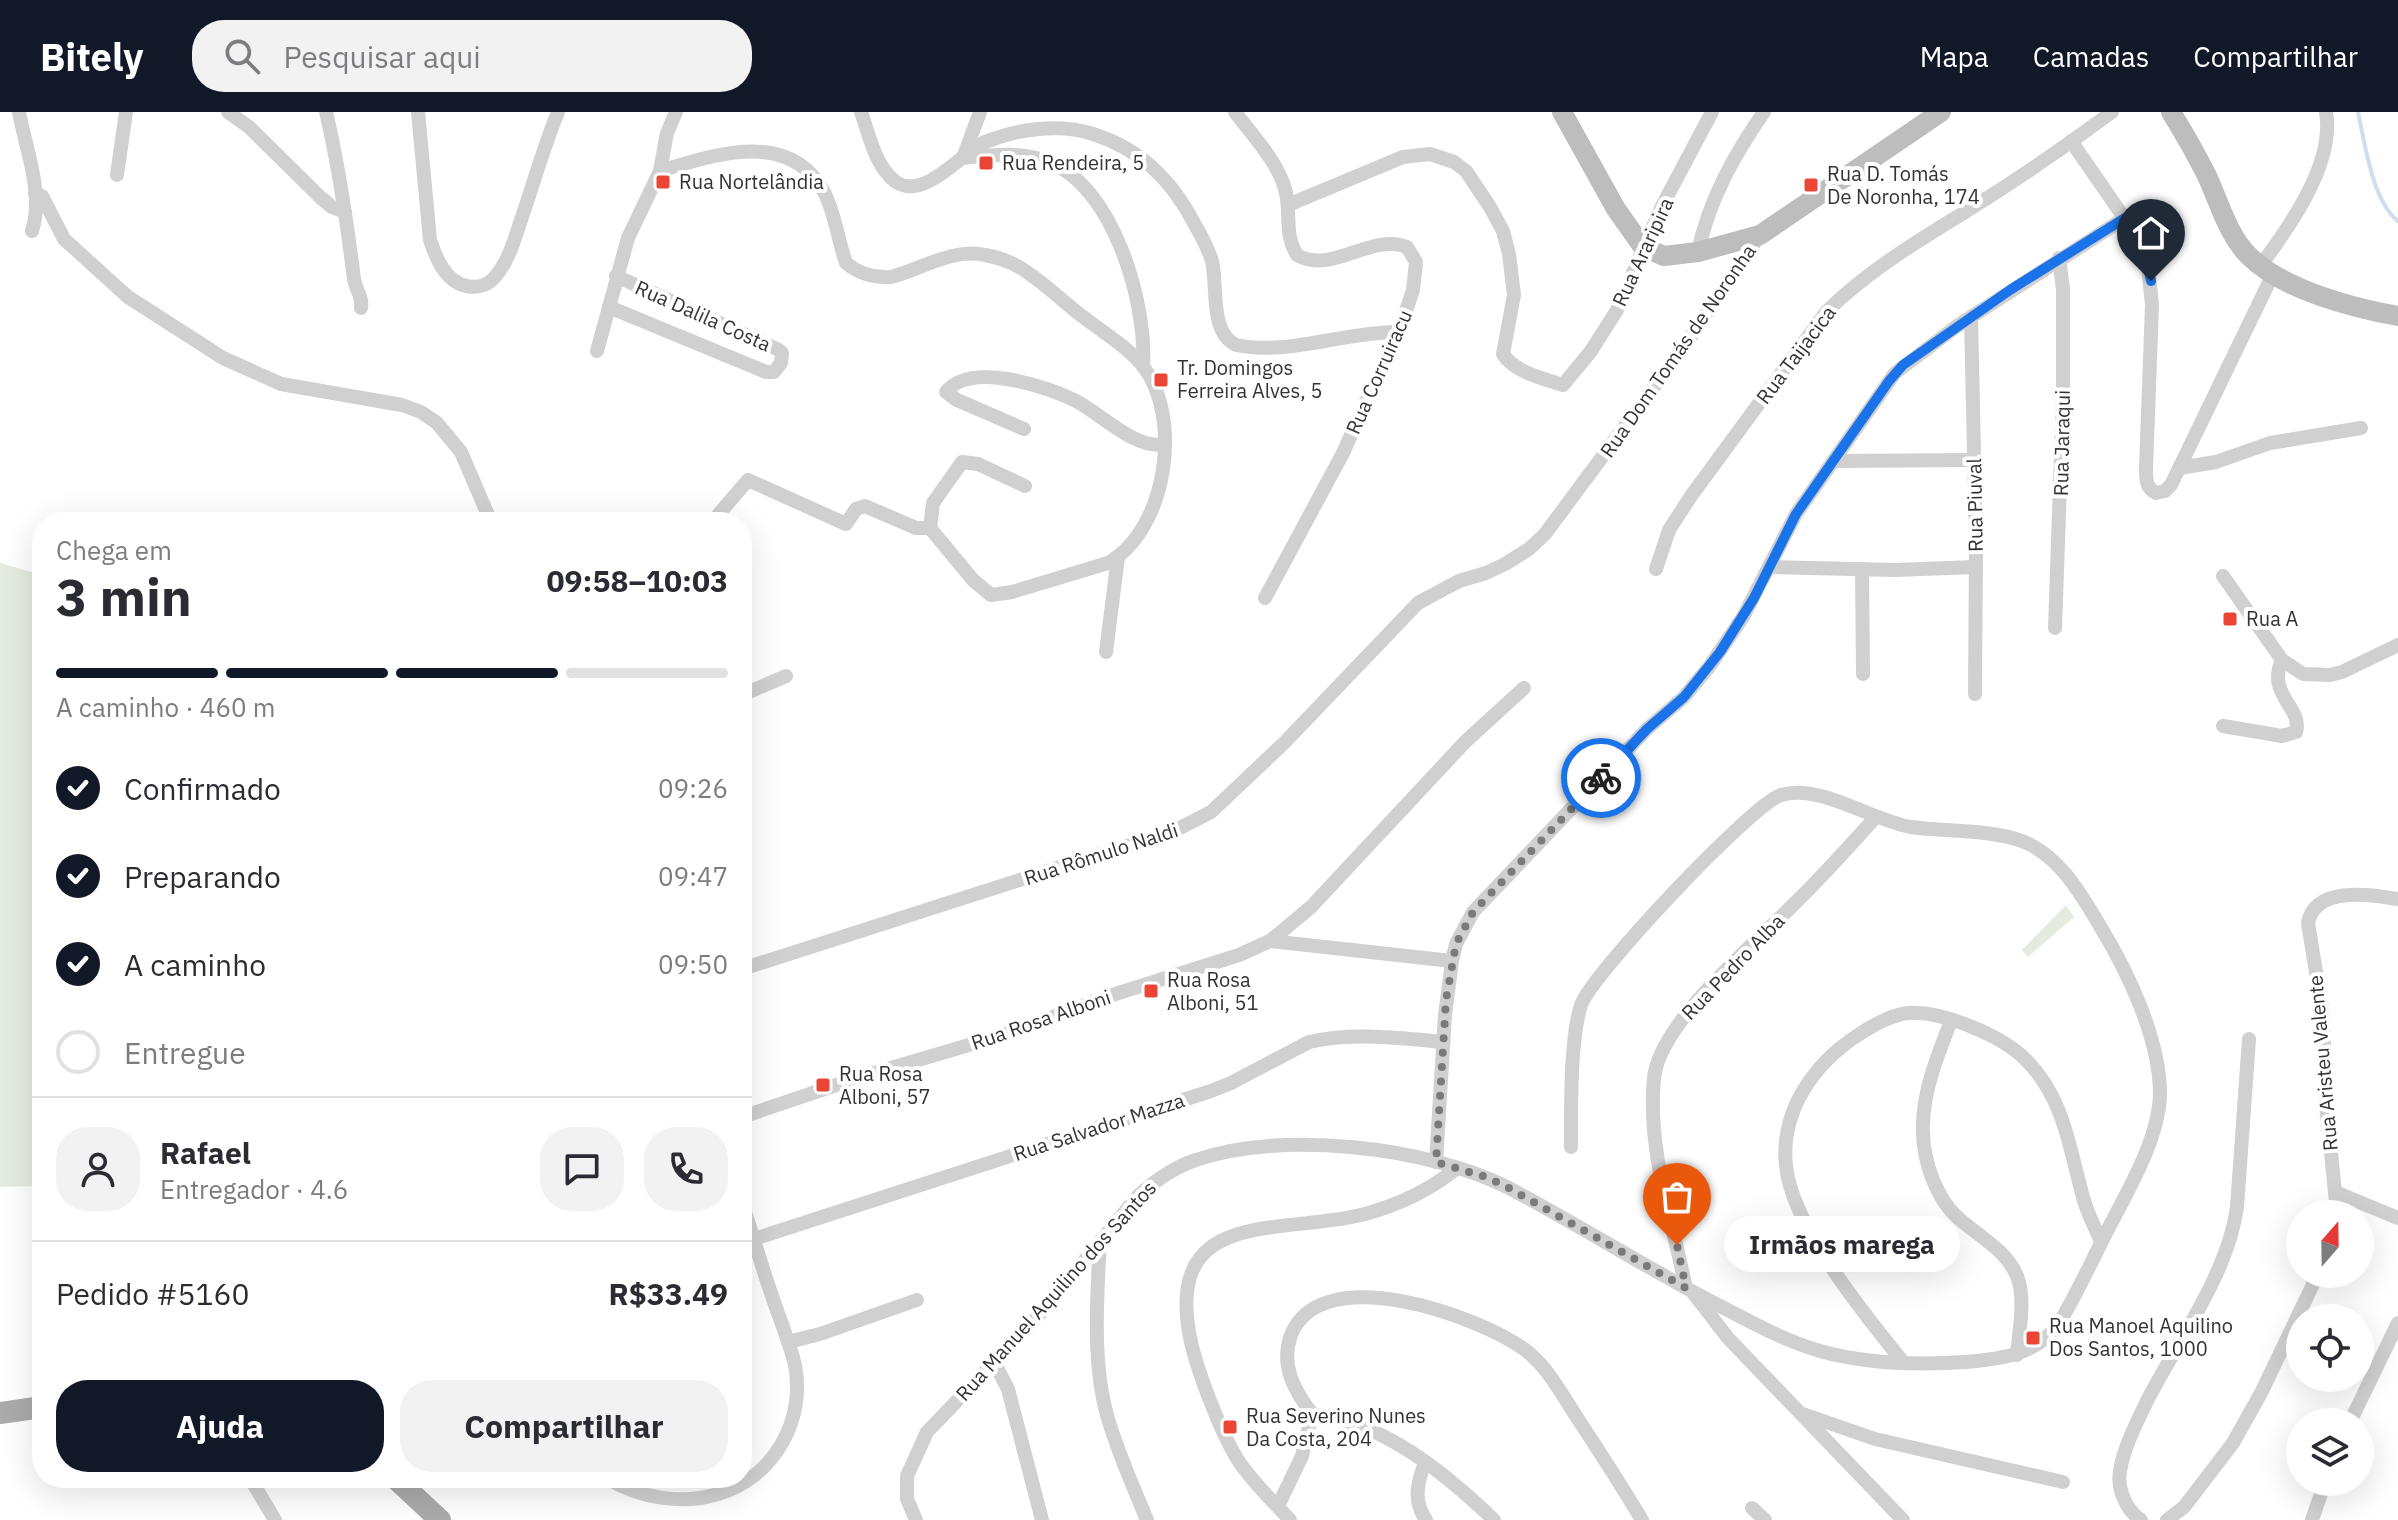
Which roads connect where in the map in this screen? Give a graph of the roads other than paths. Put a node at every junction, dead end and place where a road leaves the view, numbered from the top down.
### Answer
1 (19, 112) edge
2 (126, 112) edge
3 (228, 112) edge
4 (326, 112) edge
5 (418, 112) edge
6 (558, 112) edge
7 (676, 112) edge
8 (861, 112) edge
9 (980, 112) edge
10 (1235, 112) edge
11 (1562, 112) edge
12 (1764, 112) edge
13 (1941, 112) edge
14 (2112, 112) edge
15 (2171, 112) edge
16 (2326, 112) edge
17 (1706, 116) edge
18 (2071, 141) junction
19 (963, 159) junction
20 (660, 171) junction
21 (117, 175) dead end
22 (35, 194) junction
23 (1288, 205) junction
24 (345, 212) junction
25 (2125, 218) junction
26 (32, 231) dead end
27 (1760, 235) junction
28 (1643, 247) junction
29 (1698, 252) junction
30 (2059, 258) junction
31 (2267, 270) junction
32 (616, 276) junction
33 (609, 307) junction
34 (361, 308) dead end
35 (2398, 316) edge
36 (1971, 317) junction
37 (1397, 332) junction
38 (597, 351) dead end
39 (1143, 366) junction
40 (2361, 428) dead end
41 (1024, 429) dead end
42 (1164, 444) junction
43 (1975, 460) junction
44 (1833, 461) junction
45 (2179, 468) junction
46 (1025, 486) dead end
47 (487, 512) edge
48 (721, 512) edge
49 (930, 528) junction
50 (1118, 557) junction
51 (1769, 567) junction
52 (1976, 567) junction
53 (1656, 569) dead end
54 (1862, 569) junction
55 (2223, 576) dead end
56 (1472, 577) joint
57 (1265, 598) dead end
58 (2055, 628) dead end
59 (2398, 645) edge
60 (1106, 652) dead end
61 (2282, 660) junction
62 (1863, 674) dead end
63 (786, 676) dead end
64 (1524, 688) dead end
65 (752, 691) edge
66 (1975, 694) dead end
67 (2223, 726) dead end
68 (1876, 817) junction
69 (2398, 899) edge
70 (1270, 941) junction
71 (1452, 961) junction
72 (752, 966) edge
73 (1951, 1021) junction
74 (2249, 1039) dead end
75 (1443, 1042) junction
76 (752, 1114) edge
77 (1571, 1147) dead end
78 (1436, 1162) junction
79 (1457, 1168) junction
80 (2335, 1192) junction
81 (2336, 1200) edge
82 (2398, 1218) edge
83 (752, 1233) edge
84 (754, 1239) junction
85 (1100, 1241) junction
86 (2101, 1242) junction
87 (2311, 1288) edge
88 (1689, 1290) junction
89 (917, 1300) dead end
90 (2398, 1323) edge
91 (788, 1342) junction
92 (2017, 1355) junction
93 (994, 1362) junction
94 (1903, 1362) junction
95 (32, 1408) edge
96 (2357, 1408) edge
97 (0, 1413) edge
98 (1799, 1413) junction
99 (1312, 1414) junction
100 (1425, 1463) junction
101 (752, 1477) edge
102 (2063, 1482) dead end
103 (256, 1488) edge
104 (406, 1488) edge
105 (627, 1488) edge
106 (732, 1488) edge
107 (2320, 1496) edge
108 (1278, 1506) junction
109 (1752, 1508) dead end
110 (2137, 1519) edge
111 (275, 1520) edge
112 (440, 1520) edge
113 (916, 1520) edge
114 (1042, 1520) edge
115 (1147, 1520) edge
116 (1290, 1520) edge
117 (1426, 1520) edge
118 (1494, 1520) edge
119 (1642, 1520) edge
120 (1765, 1520) edge
121 (1903, 1520) edge
122 (2167, 1520) edge
123 (2312, 1520) edge

1 - 22 street
2 - 21 street
3 - 24 street
4 - 24 street
5 - 6 street
7 - 20 street
8 - 19 street
9 - 19 street
10 - 23 street
11 - 28 main road
12 - 29 street
13 - 27 main road, Rua Dom Tomás de Noronha
14 - 18 street, Rua Taijacica
15 - 31 main road
16 - 31 street
17 - 28 street, Rua Araripira
18 - 25 street
18 - 53 street, Rua Taijacica
19 - 37 street
19 - 39 street
20 - 32 street
20 - 39 street
22 - 26 street
22 - 47 street
23 - 28 street, Rua Araripira
23 - 37 street, Rua Corruiracu
24 - 34 street
25 - 30 street
25 - 45 street
27 - 29 main road
27 - 56 street, Rua Dom Tomás de Noronha
28 - 29 main road
30 - 36 street
30 - 58 street, Rua Jaraqui
31 - 35 main road
31 - 45 street
32 - 33 street
32 - 33 street, Rua Dalila Costa
33 - 38 street
36 - 43 street, Rua Piuval
36 - 44 street
37 - 57 street, Rua Corruiracu
39 - 42 street
40 - 45 street
41 - 42 street
42 - 50 street
43 - 44 street
43 - 52 street, Rua Piuval
44 - 51 street
46 - 49 street
48 - 49 street
49 - 50 street
50 - 60 street
51 - 54 street
51 - 71 street
52 - 54 street
52 - 66 street, Rua Piuval
54 - 62 street
55 - 61 street
56 - 72 street, Rua Rômulo Naldi
59 - 61 street
61 - 67 street
63 - 65 street
64 - 70 street, Rua Rosa Alboni
68 - 77 street, Rua Manuel Aquilino dos Santos
68 - 86 street, Rua Manuel Aquilino dos Santos
68 - 88 street, Rua Pedro Alba
69 - 80 street, Rua Aristeu Valente
70 - 71 street
70 - 76 street, Rua Rosa Alboni
71 - 75 street
73 - 86 street
73 - 92 street
73 - 94 street
74 - 110 street
75 - 78 street
75 - 84 street, Rua Salvador Mazza
78 - 79 street, Rua Manuel Aquilino dos Santos
78 - 85 street, Rua Manuel Aquilino dos Santos
79 - 88 street, Rua Manuel Aquilino dos Santos
79 - 108 street
80 - 81 street
80 - 82 street
83 - 84 street
84 - 91 street
85 - 93 street, Rua Manuel Aquilino dos Santos
85 - 115 street
86 - 92 street, Rua Manuel Aquilino dos Santos
87 - 122 street
88 - 94 street, Rua Manuel Aquilino dos Santos
88 - 98 street
89 - 91 street
90 - 96 street
91 - 101 street
92 - 94 street, Rua Manuel Aquilino dos Santos
93 - 113 street, Rua Manuel Aquilino dos Santos
93 - 114 street
95 - 97 main road
98 - 102 street
98 - 121 street
99 - 100 street
99 - 108 street
99 - 119 street
100 - 117 street
100 - 118 street
103 - 111 street
104 - 112 main road
105 - 106 street
107 - 123 street
108 - 116 street
109 - 120 street

